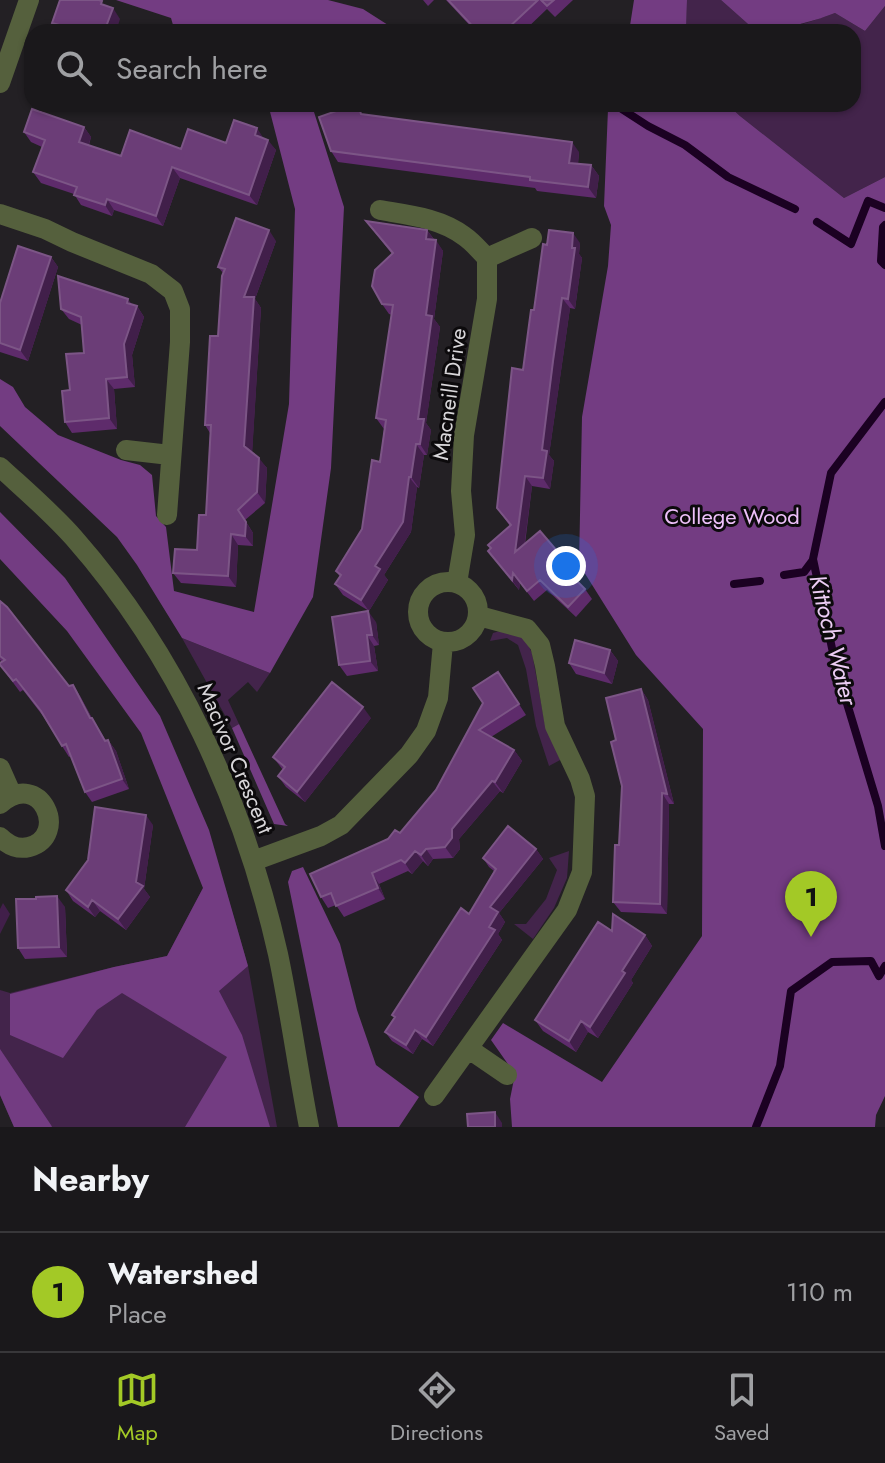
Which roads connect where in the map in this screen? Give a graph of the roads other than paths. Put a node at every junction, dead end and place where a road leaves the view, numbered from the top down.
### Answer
1 (29, 0) edge
2 (0, 83) edge
3 (380, 210) dead end
4 (0, 214) edge
5 (532, 238) dead end
6 (487, 258) junction
7 (126, 450) dead end
8 (170, 455) junction
9 (0, 467) edge
10 (167, 515) dead end
11 (457, 583) junction
12 (479, 616) junction
13 (443, 643) junction
14 (0, 768) edge
15 (6, 799) edge
16 (0, 837) edge
17 (253, 861) junction
18 (469, 1049) junction
19 (507, 1075) dead end
20 (434, 1096) dead end
21 (309, 1127) edge

1 - 2 street
3 - 6 street
4 - 8 street
5 - 6 street
6 - 11 street, Macneill Drive
7 - 8 street
8 - 10 street
9 - 17 street, Macivor Crescent
11 - 12 street
11 - 13 street
12 - 13 street
12 - 18 street
13 - 17 street
14 - 15 street
15 - 16 street
17 - 21 street, Macivor Crescent
18 - 19 street
18 - 20 street

